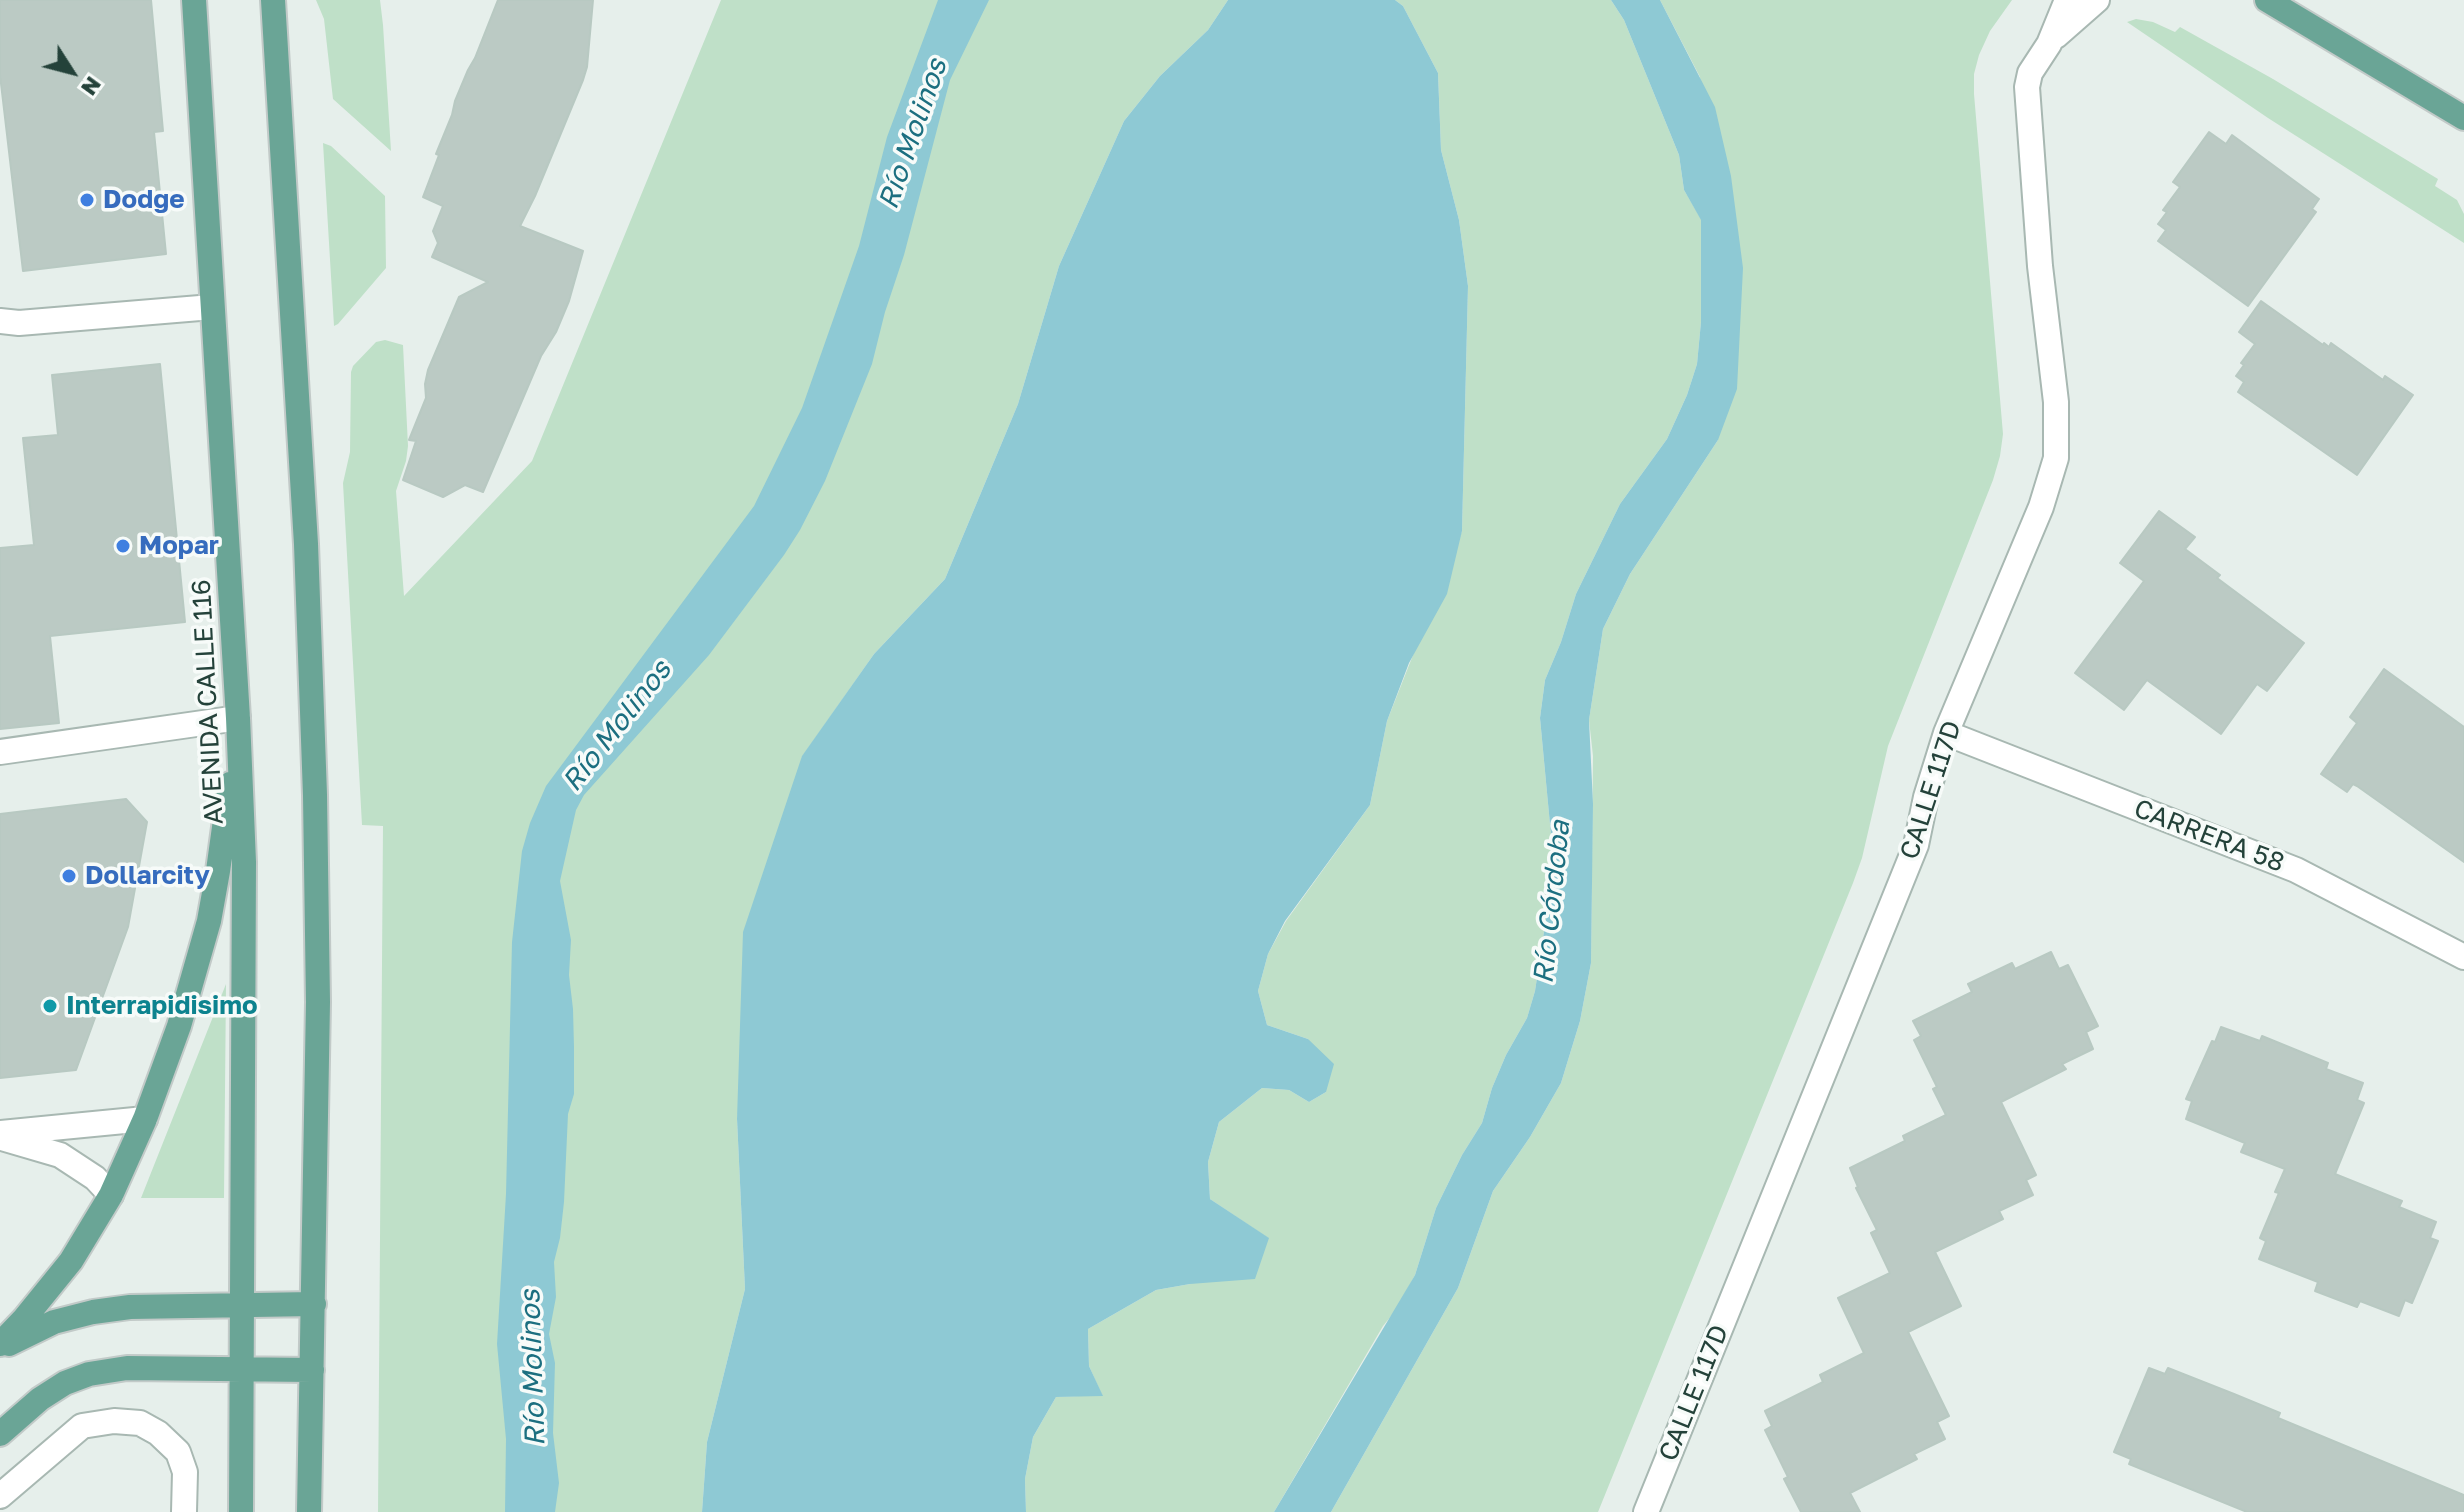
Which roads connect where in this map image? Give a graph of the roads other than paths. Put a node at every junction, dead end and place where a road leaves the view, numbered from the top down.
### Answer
1 (194, 0) edge
2 (273, 0) edge
3 (2067, 0) edge
4 (2097, 0) edge
5 (2267, 0) edge
6 (2049, 44) junction
7 (2464, 118) edge
8 (212, 307) junction
9 (0, 321) edge
10 (238, 718) junction
11 (1946, 733) junction
12 (0, 752) edge
13 (2464, 957) edge
14 (145, 1119) junction
15 (0, 1135) edge
16 (111, 1195) junction
17 (314, 1304) junction
18 (242, 1305) junction
19 (0, 1347) edge
20 (242, 1370) junction
21 (312, 1370) junction
22 (0, 1434) edge
23 (0, 1496) edge
24 (184, 1512) edge
25 (241, 1512) edge
26 (309, 1512) edge
27 (1646, 1512) edge

1 - 8 main road, AVENIDA CALLE 116
2 - 17 main road
3 - 6 street, CALLE 117D
4 - 6 street, CALLE 117D
5 - 7 main road
6 - 11 street, CALLE 117D
8 - 9 street
8 - 10 main road, AVENIDA CALLE 116
10 - 12 street
10 - 14 main road
10 - 18 main road, AVENIDA CALLE 116
11 - 13 street, CARRERA 58
11 - 27 street, CALLE 117D
14 - 15 street
14 - 16 main road
15 - 16 street
16 - 19 main road
17 - 18 main road
17 - 21 main road
18 - 19 main road
18 - 20 main road, AVENIDA CALLE 116
20 - 21 main road
20 - 22 main road
20 - 25 main road, AVENIDA CALLE 116
21 - 26 main road
23 - 24 street

